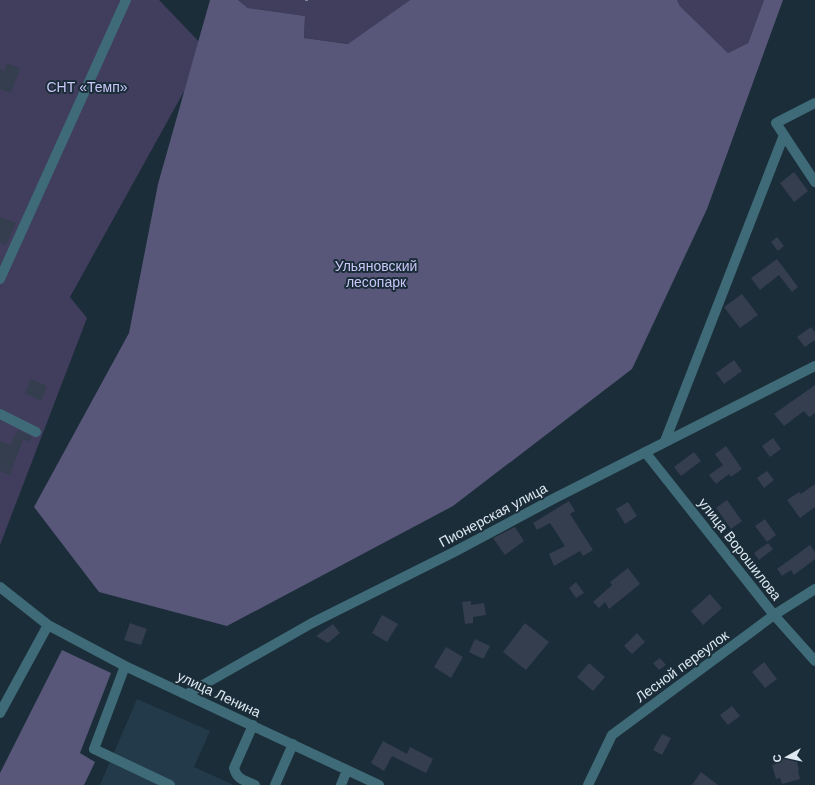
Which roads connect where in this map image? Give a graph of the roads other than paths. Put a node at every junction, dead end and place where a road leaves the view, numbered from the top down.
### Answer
1 (126, 0) edge
2 (815, 103) edge
3 (784, 135) junction
4 (815, 182) edge
5 (0, 279) edge
6 (815, 366) edge
7 (0, 414) edge
8 (36, 432) dead end
9 (665, 441) junction
10 (645, 452) junction
11 (0, 587) edge
12 (815, 589) edge
13 (774, 615) junction
14 (48, 626) junction
15 (815, 661) edge
16 (125, 666) junction
17 (187, 694) junction
18 (0, 713) edge
19 (253, 726) junction
20 (293, 744) junction
21 (347, 770) junction
22 (170, 785) edge
23 (255, 785) edge
24 (275, 785) edge
25 (341, 785) edge
26 (379, 785) edge
27 (588, 785) edge

1 - 5 street
2 - 3 street
3 - 4 street
3 - 9 street
6 - 9 street, Пионерская улица
7 - 8 street
9 - 10 street, Пионерская улица
10 - 13 street, улица Ворошилова
10 - 17 street, Пионерская улица
11 - 14 street, улица Ленина
12 - 13 street, Лесной переулок
13 - 15 street, улица Ворошилова
13 - 27 street, Лесной переулок
14 - 16 street, улица Ленина
14 - 18 street
16 - 17 street, улица Ленина
16 - 22 street
17 - 19 street, улица Ленина
19 - 20 street, улица Ленина
19 - 23 street
20 - 21 street, улица Ленина
20 - 24 street
21 - 25 street
21 - 26 street, улица Ленина

